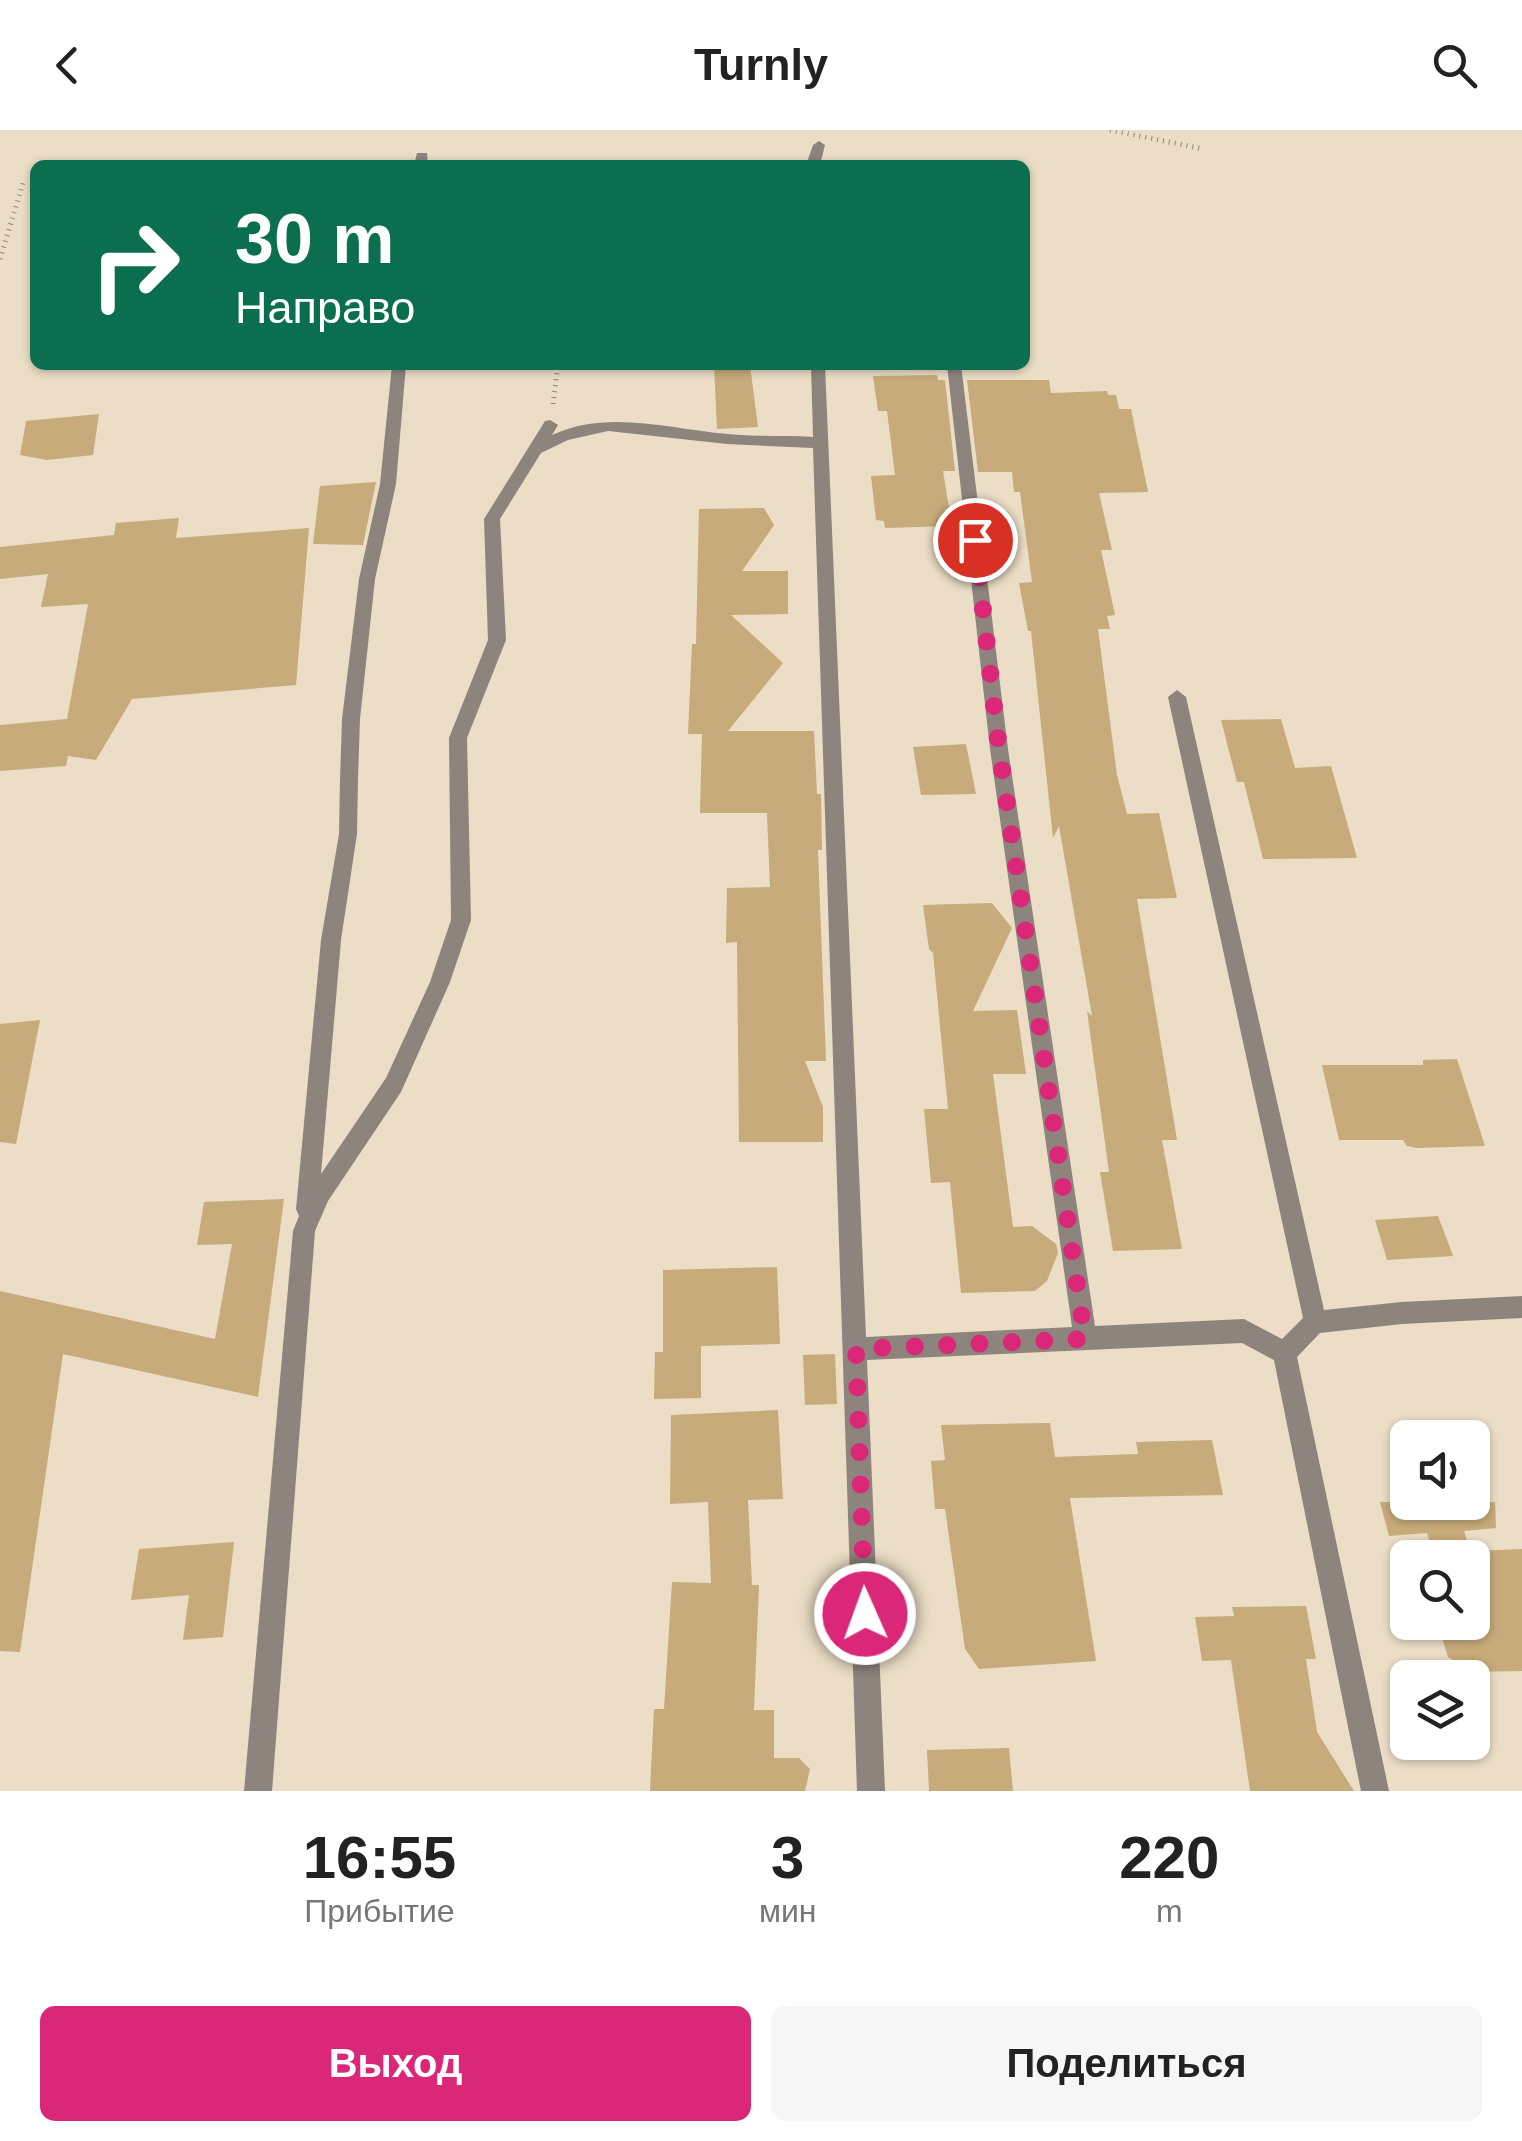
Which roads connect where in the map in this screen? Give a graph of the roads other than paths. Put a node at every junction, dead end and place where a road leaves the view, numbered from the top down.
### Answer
1 (818, 146) dead end
2 (814, 160) edge
3 (399, 370) edge
4 (818, 370) edge
5 (955, 370) edge
6 (550, 425) road end
7 (820, 443) junction
8 (538, 448) junction
9 (1177, 696) dead end
10 (304, 1230) junction
11 (1522, 1307) edge
12 (1315, 1322) junction
13 (1085, 1339) junction
14 (856, 1349) junction
15 (1284, 1353) junction
16 (258, 1791) edge
17 (872, 1791) edge
18 (1375, 1791) edge

1 - 2 street
3 - 10 street
4 - 7 street
5 - 13 street
6 - 8 street
7 - 8 street
7 - 14 street
8 - 10 street
9 - 12 street
10 - 16 street
11 - 12 street
12 - 15 street
13 - 14 street
13 - 15 street
14 - 17 street
15 - 18 street

